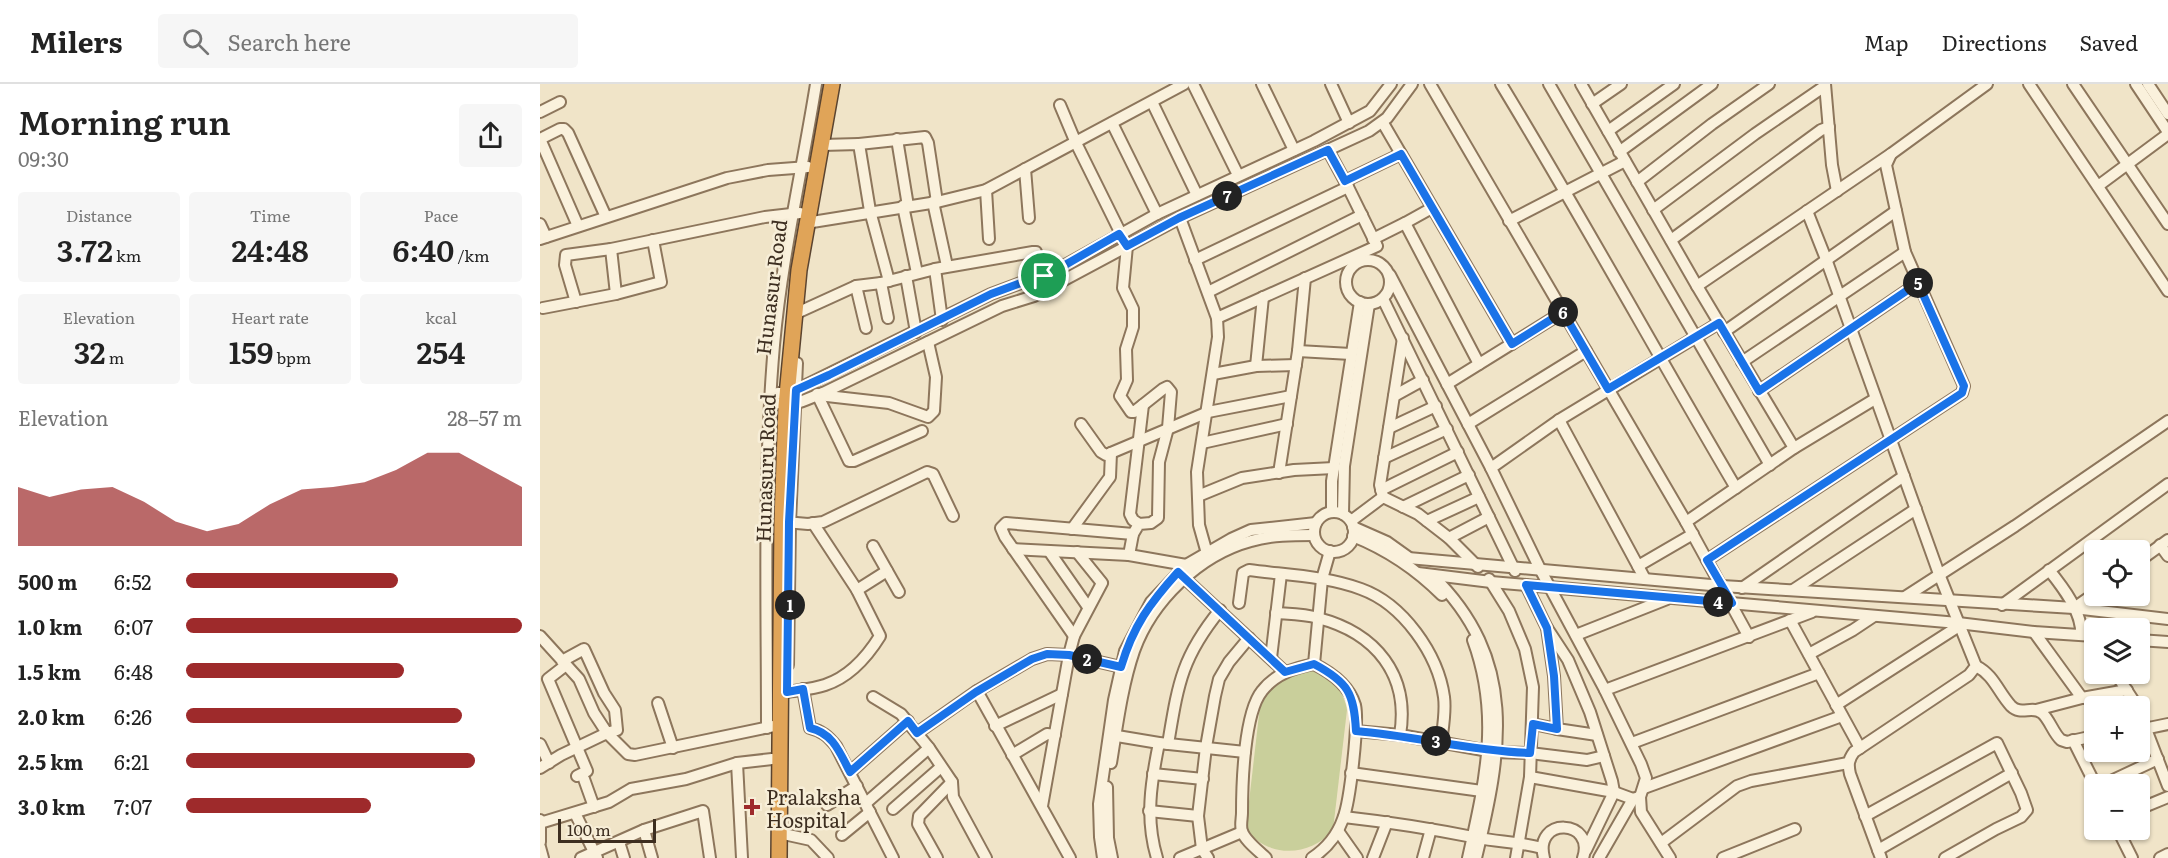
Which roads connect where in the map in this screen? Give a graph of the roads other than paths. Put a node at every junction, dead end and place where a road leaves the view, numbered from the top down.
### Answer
1 (816, 84) edge
2 (823, 84) edge
3 (832, 84) edge
4 (839, 84) edge
5 (1184, 84) edge
6 (1193, 84) edge
7 (1262, 84) edge
8 (1331, 84) edge
9 (1391, 84) edge
10 (1412, 84) edge
11 (1430, 84) edge
12 (1501, 84) edge
13 (1549, 84) edge
14 (1581, 84) edge
15 (1621, 84) edge
16 (1674, 84) edge
17 (1712, 84) edge
18 (1768, 84) edge
19 (1987, 84) edge
20 (2029, 84) edge
21 (2073, 84) edge
22 (2136, 84) edge
23 (2148, 84) edge
24 (1825, 85) edge
25 (2165, 101) edge
26 (561, 102) dead end
27 (1152, 102) junction
28 (1592, 104) junction
29 (1060, 105) dead end
30 (540, 112) edge
31 (2168, 114) edge
32 (1112, 123) junction
33 (1349, 123) junction
34 (1383, 123) junction
35 (1829, 128) junction
36 (1608, 131) junction
37 (2168, 133) edge
38 (540, 139) edge
39 (897, 140) junction
40 (1076, 143) junction
41 (859, 144) junction
42 (825, 145) junction
43 (1294, 150) junction
44 (1328, 150) junction
45 (1401, 154) junction
46 (1891, 154) junction
47 (1622, 156) junction
48 (2127, 164) junction
49 (806, 167) junction
50 (1026, 169) junction
51 (1602, 173) junction
52 (1238, 175) junction
53 (1637, 182) junction
54 (1347, 184) junction
55 (2098, 186) junction
56 (986, 189) junction
57 (1837, 191) junction
58 (1566, 192) junction
59 (1197, 195) junction
60 (935, 202) junction
61 (905, 206) junction
62 (1432, 208) junction
63 (1653, 210) junction
64 (870, 211) junction
65 (1807, 211) junction
66 (1896, 211) junction
67 (1158, 214) junction
68 (1362, 215) junction
69 (805, 216) junction
70 (606, 217) junction
71 (1029, 218) dead end
72 (1179, 218) junction
73 (1509, 221) junction
74 (1405, 223) junction
75 (540, 224) edge
76 (2168, 224) edge
77 (578, 226) junction
78 (1119, 234) junction
79 (543, 238) edge
80 (989, 239) dead end
81 (653, 240) junction
82 (1671, 240) junction
83 (1375, 243) junction
84 (1127, 246) junction
85 (611, 249) junction
86 (1905, 252) junction
87 (1826, 259) junction
88 (1195, 260) junction
89 (947, 266) junction
90 (935, 269) junction
91 (1388, 271) junction
92 (912, 274) junction
93 (1044, 276) junction
94 (1305, 278) junction
95 (885, 282) junction
96 (1918, 283) junction
97 (856, 286) junction
98 (1697, 286) junction
99 (2168, 291) edge
100 (1208, 292) junction
101 (616, 294) junction
102 (1263, 297) junction
103 (1840, 297) junction
104 (1383, 299) junction
105 (576, 302) junction
106 (1364, 303) junction
107 (543, 308) dead end
108 (797, 311) junction
109 (1563, 312) junction
110 (888, 318) dead end
111 (1217, 318) junction
112 (942, 320) junction
113 (1722, 327) junction
114 (866, 328) dead end
115 (1851, 329) junction
116 (916, 332) junction
117 (1696, 336) junction
118 (1403, 338) junction
119 (928, 342) junction
120 (1512, 344) junction
121 (1299, 351) junction
122 (1586, 351) junction
123 (1352, 354) junction
124 (1660, 359) junction
125 (1742, 362) junction
126 (1479, 364) junction
127 (1296, 365) junction
128 (1256, 366) junction
129 (1213, 374) junction
130 (1423, 380) junction
131 (1447, 384) junction
132 (1608, 389) junction
133 (1759, 391) junction
134 (820, 394) junction
135 (1291, 396) junction
136 (1394, 396) junction
137 (787, 398) junction
138 (1875, 399) junction
139 (1143, 405) junction
140 (1436, 406) junction
141 (1208, 412) junction
142 (1559, 420) junction
143 (2168, 421) edge
144 (1081, 424) dead end
145 (1287, 424) junction
146 (1468, 424) junction
147 (1168, 428) junction
148 (1389, 428) junction
149 (1447, 429) junction
150 (922, 431) dead end
151 (1890, 439) junction
152 (1139, 440) junction
153 (1202, 443) junction
154 (1794, 448) junction
155 (1458, 452) junction
156 (1111, 453) junction
157 (1384, 458) junction
158 (1770, 465) junction
159 (1334, 468) junction
160 (1491, 468) junction
161 (1279, 473) junction
162 (1468, 475) junction
163 (1904, 476) junction
164 (2168, 484) edge
165 (1736, 488) junction
166 (1382, 494) junction
167 (1198, 495) junction
168 (1479, 497) junction
169 (1403, 507) junction
170 (1916, 509) junction
171 (953, 516) dead end
172 (1489, 517) junction
173 (1427, 521) junction
174 (786, 522) junction
175 (1346, 522) junction
176 (1686, 522) junction
177 (813, 523) junction
178 (1316, 523) junction
179 (1139, 524) junction
180 (1072, 529) junction
181 (1133, 534) junction
182 (1693, 534) junction
183 (1314, 535) junction
184 (1449, 538) junction
185 (2164, 542) edge
186 (873, 546) dead end
187 (1013, 549) junction
188 (1049, 551) junction
189 (1330, 551) junction
190 (1077, 552) junction
191 (2150, 553) edge
192 (1129, 555) junction
193 (1208, 556) junction
194 (2168, 556) edge
195 (1397, 557) junction
196 (1409, 558) junction
197 (1707, 560) junction
198 (1477, 565) junction
199 (1638, 566) junction
200 (1513, 567) junction
201 (1540, 569) junction
202 (2049, 570) junction
203 (887, 571) junction
204 (1183, 572) junction
205 (1418, 573) junction
206 (1281, 574) junction
207 (1939, 574) junction
208 (1432, 575) junction
209 (1322, 579) junction
210 (1645, 579) junction
211 (1491, 582) junction
212 (1524, 585) junction
213 (1722, 586) junction
214 (1550, 587) junction
215 (1742, 588) junction
216 (857, 590) junction
217 (1792, 591) junction
218 (899, 592) dead end
219 (1905, 597) junction
220 (1670, 598) junction
221 (1950, 601) junction
222 (2084, 601) edge
223 (1239, 603) dead end
224 (1732, 603) junction
225 (2002, 604) junction
226 (1088, 607) junction
227 (1778, 608) junction
228 (2074, 608) junction
229 (1220, 610) junction
230 (1815, 611) junction
231 (1276, 613) junction
232 (1874, 616) junction
233 (1318, 618) junction
234 (2168, 619) edge
235 (1788, 621) junction
236 (1958, 625) junction
237 (2084, 626) edge
238 (1547, 628) junction
239 (2034, 632) junction
240 (1576, 635) junction
241 (540, 636) edge
242 (1074, 636) junction
243 (2084, 636) edge
244 (1749, 637) junction
245 (1249, 638) junction
246 (2150, 641) edge
247 (2168, 642) edge
248 (1809, 654) junction
249 (1069, 655) junction
250 (1271, 658) junction
251 (564, 663) junction
252 (1314, 664) junction
253 (1976, 666) junction
254 (1121, 667) junction
255 (1285, 672) junction
256 (1819, 673) junction
257 (2123, 684) edge
258 (803, 689) junction
259 (1605, 690) junction
260 (2127, 690) junction
261 (787, 692) junction
262 (976, 692) junction
263 (1062, 694) junction
264 (2131, 696) edge
265 (873, 697) dead end
266 (2082, 698) junction
267 (658, 703) dead end
268 (2060, 704) junction
269 (1836, 705) junction
270 (2036, 710) junction
271 (1842, 716) junction
272 (908, 721) junction
273 (1533, 724) junction
274 (2168, 724) edge
275 (773, 726) junction
276 (995, 726) junction
277 (2150, 728) edge
278 (1557, 729) junction
279 (2053, 729) junction
280 (1356, 731) junction
281 (607, 733) junction
282 (917, 733) junction
283 (1055, 735) junction
284 (1112, 735) junction
285 (1400, 735) junction
286 (1597, 735) junction
287 (2084, 738) edge
288 (2073, 740) junction
289 (1441, 742) junction
290 (1163, 743) junction
291 (540, 744) edge
292 (1632, 744) junction
293 (2150, 744) edge
294 (577, 747) junction
295 (1206, 747) junction
296 (673, 748) junction
297 (929, 748) junction
298 (1860, 748) junction
299 (1491, 751) junction
300 (1245, 752) junction
301 (1530, 753) junction
302 (1012, 755) junction
303 (1604, 756) junction
304 (772, 759) junction
305 (2158, 759) junction
306 (737, 763) junction
307 (1848, 764) junction
308 (544, 765) edge
309 (941, 767) junction
310 (850, 772) junction
311 (1351, 773) junction
312 (1153, 774) junction
313 (2012, 774) junction
314 (2090, 774) edge
315 (2126, 774) edge
316 (1530, 777) junction
317 (1203, 778) junction
318 (952, 782) junction
319 (857, 786) junction
320 (2168, 786) edge
321 (1486, 792) junction
322 (1614, 792) junction
323 (1639, 794) junction
324 (2168, 797) edge
325 (2150, 804) edge
326 (827, 805) dead end
327 (1042, 806) junction
328 (594, 807) junction
329 (868, 808) junction
330 (893, 810) dead end
331 (1149, 811) junction
332 (575, 813) junction
333 (1198, 816) junction
334 (1865, 816) junction
335 (1344, 817) junction
336 (540, 821) edge
337 (1387, 822) junction
338 (1431, 829) junction
339 (1796, 829) dead end
340 (644, 830) junction
341 (1338, 831) junction
342 (1242, 832) junction
343 (782, 833) junction
344 (842, 835) dead end
345 (1477, 838) junction
346 (2123, 840) edge
347 (540, 842) edge
348 (619, 842) junction
349 (1520, 842) junction
350 (1660, 843) junction
351 (540, 847) edge
352 (1205, 853) edge
353 (1543, 853) edge
354 (1585, 854) edge
355 (1879, 854) edge
356 (2168, 854) edge
357 (596, 855) edge
358 (543, 858) edge
359 (581, 858) edge
360 (624, 858) edge
361 (652, 858) edge
362 (710, 858) edge
363 (742, 858) edge
364 (769, 858) edge
365 (778, 858) edge
366 (784, 858) edge
367 (828, 858) edge
368 (893, 858) edge
369 (937, 858) edge
370 (986, 858) edge
371 (1070, 858) edge
372 (1103, 858) edge
373 (1112, 858) edge
374 (1157, 858) edge
375 (1180, 858) edge
376 (1266, 858) edge
377 (1312, 858) edge
378 (1357, 858) edge
379 (1372, 858) edge
380 (1423, 858) edge
381 (1468, 858) edge
382 (1476, 858) edge
383 (1516, 858) edge
384 (1599, 858) edge
385 (1670, 858) edge
386 (1723, 858) edge
387 (1946, 858) edge
388 (2132, 858) edge
389 (2160, 858) edge

1 - 49 street
2 - 49 highway, Hunasur Road
3 - 42 highway, Hunasuru Road
4 - 42 street
5 - 27 street
6 - 52 street
7 - 43 street
8 - 33 street
9 - 33 street
10 - 34 street
11 - 73 street
12 - 58 street
13 - 51 street
14 - 28 street
15 - 28 street
16 - 36 street
17 - 47 street
18 - 53 street
19 - 46 street
20 - 55 street
21 - 48 street
22 - 37 street
23 - 25 street
24 - 35 street
24 - 63 street
25 - 31 street
26 - 30 street
27 - 32 street
27 - 59 street
28 - 36 street
29 - 40 street
32 - 40 street
32 - 67 street
33 - 43 street
34 - 44 street
34 - 45 street
35 - 57 street
35 - 82 street
36 - 47 street
37 - 48 street
38 - 70 street
38 - 77 street
39 - 41 street
39 - 60 street
39 - 61 street
40 - 50 street
40 - 78 street
41 - 42 street
41 - 64 street
42 - 69 highway, Hunasuru Road
43 - 52 street
44 - 54 street
44 - 72 street
45 - 54 street
45 - 62 street
46 - 57 street
46 - 66 street
47 - 51 street
47 - 53 street
48 - 55 street
48 - 76 street
49 - 69 highway, Hunasur Road
49 - 70 street
50 - 56 street
50 - 71 street
51 - 58 street
51 - 117 street
52 - 59 street
53 - 63 street
54 - 68 street
54 - 88 street
55 - 99 street
56 - 60 street
56 - 80 street
57 - 65 street
58 - 73 street
58 - 124 street
59 - 67 street
60 - 61 street
60 - 89 street
61 - 64 street
61 - 92 street
62 - 74 street
62 - 120 street
63 - 82 street
64 - 69 street
64 - 95 street
65 - 87 street
65 - 98 street
66 - 86 street
66 - 87 street
67 - 78 street
68 - 83 street
68 - 100 street
69 - 81 street
69 - 108 highway, Hunasuru Road
69 - 137 highway, Hunasur Road
69 - 275 street
70 - 77 street
72 - 84 street
72 - 88 street
73 - 109 street
74 - 83 street
74 - 126 street
75 - 79 street
77 - 79 street
78 - 84 street
78 - 93 street
81 - 85 street
81 - 101 street
82 - 98 street
83 - 91 street
83 - 94 street
84 - 119 street
84 - 139 street
85 - 101 street
85 - 105 street
86 - 96 street
86 - 103 street
87 - 103 street
87 - 113 street
88 - 100 street
89 - 90 street
89 - 93 street
90 - 92 street
90 - 112 street
91 - 104 street
91 - 106 street
91 - 131 street
92 - 95 street
92 - 116 street
93 - 112 street
94 - 102 street
94 - 121 street
95 - 97 street
95 - 110 street
96 - 115 street
96 - 151 street
97 - 108 street
97 - 114 street
98 - 113 street
100 - 111 street
101 - 105 street
102 - 111 street
102 - 128 street
103 - 115 street
103 - 125 street
104 - 106 street
104 - 118 street
105 - 107 street
106 - 123 street
106 - 175 street
108 - 137 highway, Hunasuru Road
109 - 120 street
109 - 122 street
111 - 129 street
112 - 116 street
113 - 117 street
113 - 125 street
115 - 133 street
115 - 138 street
116 - 137 street
117 - 124 street
117 - 158 street
118 - 130 street
118 - 136 street
119 - 134 street
119 - 134 street
120 - 126 street
121 - 123 street
121 - 127 street
122 - 132 street
122 - 146 street
123 - 159 street
124 - 132 street
124 - 165 street
125 - 133 street
126 - 131 street
127 - 128 street
127 - 135 street
128 - 129 street
129 - 141 street
130 - 136 street
130 - 140 street
131 - 146 street
132 - 142 street
132 - 176 street
133 - 154 street
134 - 137 street
134 - 150 street
135 - 141 street
135 - 145 street
136 - 148 street
137 - 174 highway, Hunasuru Road
137 - 275 highway, Hunasur Road
138 - 151 street
138 - 154 street
139 - 147 street
139 - 152 street
140 - 148 street
140 - 149 street
141 - 147 street
141 - 153 street
142 - 160 street
142 - 199 street
143 - 207 street
144 - 156 street
145 - 153 street
145 - 161 street
146 - 160 street
147 - 152 street
147 - 179 street
148 - 157 street
149 - 155 street
149 - 157 street
151 - 163 street
151 - 197 street
152 - 156 street
152 - 179 street
153 - 167 street
154 - 158 street
155 - 162 street
155 - 166 street
156 - 180 street
157 - 166 street
158 - 165 street
159 - 161 street
159 - 175 street
160 - 201 street
161 - 167 street
162 - 168 street
162 - 169 street
163 - 170 street
163 - 215 street
164 - 202 street
165 - 176 street
166 - 169 street
166 - 175 street
167 - 193 street
168 - 172 street
168 - 173 street
169 - 173 street
170 - 207 street
170 - 217 street
171 - 177 street
172 - 184 street
172 - 200 street
173 - 184 street
174 - 177 street
174 - 261 street
174 - 275 highway, Hunasuru Road
175 - 178 street
175 - 189 street
175 - 195 street
175 - 196 street
176 - 182 street
177 - 216 street
178 - 183 street
178 - 193 street
179 - 181 street
180 - 181 street
180 - 187 street
181 - 192 street
182 - 197 street
182 - 199 street
183 - 189 street
183 - 193 street
184 - 198 street
185 - 191 street
185 - 194 street
186 - 203 street
187 - 188 street
187 - 242 street
188 - 190 street
188 - 226 street
189 - 209 street
190 - 192 street
190 - 226 street
192 - 204 street
193 - 204 street
195 - 196 street
195 - 205 street
196 - 198 street
196 - 208 street
197 - 213 street
198 - 200 street
198 - 211 street
199 - 210 street
200 - 201 street
200 - 212 street
201 - 210 street
201 - 214 street
202 - 225 street
202 - 228 street
203 - 216 street
203 - 218 street
204 - 229 street
204 - 254 street
204 - 284 street
205 - 208 street
205 - 299 street
206 - 209 street
206 - 223 street
206 - 231 street
207 - 219 street
207 - 221 street
208 - 211 street
208 - 299 street
209 - 233 street
209 - 289 street
210 - 213 street
211 - 212 street
211 - 273 street
212 - 214 street
212 - 238 street
213 - 215 street
213 - 224 street
214 - 220 street
214 - 240 street
215 - 217 street
216 - 258 street
217 - 219 street
219 - 221 street
220 - 224 street
220 - 240 street
221 - 225 street
221 - 236 street
222 - 228 street
224 - 227 street
224 - 244 street
225 - 228 street
226 - 242 street
227 - 230 street
227 - 235 street
228 - 234 street
228 - 237 street
229 - 245 street
229 - 290 street
230 - 232 street
230 - 235 street
231 - 233 street
231 - 250 street
232 - 236 street
232 - 248 street
233 - 252 street
233 - 285 street
235 - 244 street
235 - 248 street
236 - 239 street
236 - 253 street
236 - 269 street
238 - 278 street
238 - 286 street
239 - 243 street
239 - 266 street
240 - 259 street
241 - 251 street
242 - 249 street
244 - 259 street
245 - 250 street
245 - 295 street
246 - 247 street
248 - 256 street
249 - 254 street
249 - 262 street
249 - 263 street
250 - 255 street
251 - 281 street
251 - 281 street
251 - 294 street
252 - 255 street
252 - 280 street
253 - 270 street
253 - 298 street
254 - 284 street
255 - 300 street
256 - 269 street
256 - 292 street
257 - 260 street
258 - 261 street
258 - 310 street
259 - 292 street
260 - 264 street
260 - 266 street
261 - 343 street
262 - 276 street
262 - 282 street
263 - 276 street
263 - 283 street
265 - 272 street
266 - 268 street
267 - 296 street
268 - 270 street
268 - 279 street
269 - 271 street
270 - 279 street
271 - 298 street
271 - 323 street
272 - 282 street
272 - 310 street
273 - 278 street
273 - 301 street
274 - 277 street
275 - 296 street
275 - 304 highway, Hunasur Road
275 - 343 highway, Hunasuru Road
276 - 302 street
278 - 286 street
279 - 288 street
280 - 285 street
280 - 311 street
281 - 294 street
281 - 296 street
282 - 297 street
283 - 302 street
283 - 327 street
284 - 290 street
284 - 372 street
284 - 373 street
285 - 289 street
286 - 303 street
287 - 288 street
288 - 314 street
289 - 299 street
290 - 295 street
290 - 312 street
291 - 308 street
292 - 323 street
293 - 305 street
294 - 308 street
294 - 328 street
295 - 300 street
295 - 317 street
297 - 309 street
297 - 329 street
298 - 307 street
299 - 301 street
299 - 321 street
300 - 342 street
301 - 303 street
301 - 316 street
302 - 327 street
303 - 322 street
304 - 306 street
304 - 364 highway, Hunasur Road
305 - 315 street
305 - 320 street
306 - 328 street
306 - 363 street
307 - 334 street
307 - 350 street
309 - 318 street
309 - 330 street
310 - 319 street
311 - 321 street
311 - 335 street
312 - 317 street
312 - 331 street
313 - 334 street
313 - 355 street
313 - 387 street
316 - 322 street
316 - 349 street
317 - 333 street
318 - 369 street
318 - 370 street
319 - 326 street
319 - 329 street
321 - 345 street
322 - 323 street
322 - 354 street
323 - 350 street
323 - 384 street
324 - 325 street
327 - 371 street
328 - 332 street
329 - 344 street
329 - 368 street
331 - 333 street
331 - 374 street
332 - 336 street
332 - 357 street
333 - 352 street
334 - 355 street
335 - 337 street
335 - 341 street
336 - 347 street
337 - 338 street
337 - 379 street
338 - 345 street
338 - 380 street
339 - 386 street
340 - 348 street
340 - 361 street
340 - 362 street
341 - 377 street
341 - 378 street
342 - 352 street
342 - 376 street
343 - 365 highway, Hunasuru Road
343 - 366 street
343 - 367 street
345 - 349 street
345 - 381 street
345 - 382 street
346 - 388 street
348 - 357 street
348 - 360 street
349 - 353 street
349 - 383 street
350 - 385 street
351 - 358 street
352 - 375 street
353 - 354 street
356 - 389 street
357 - 359 street

